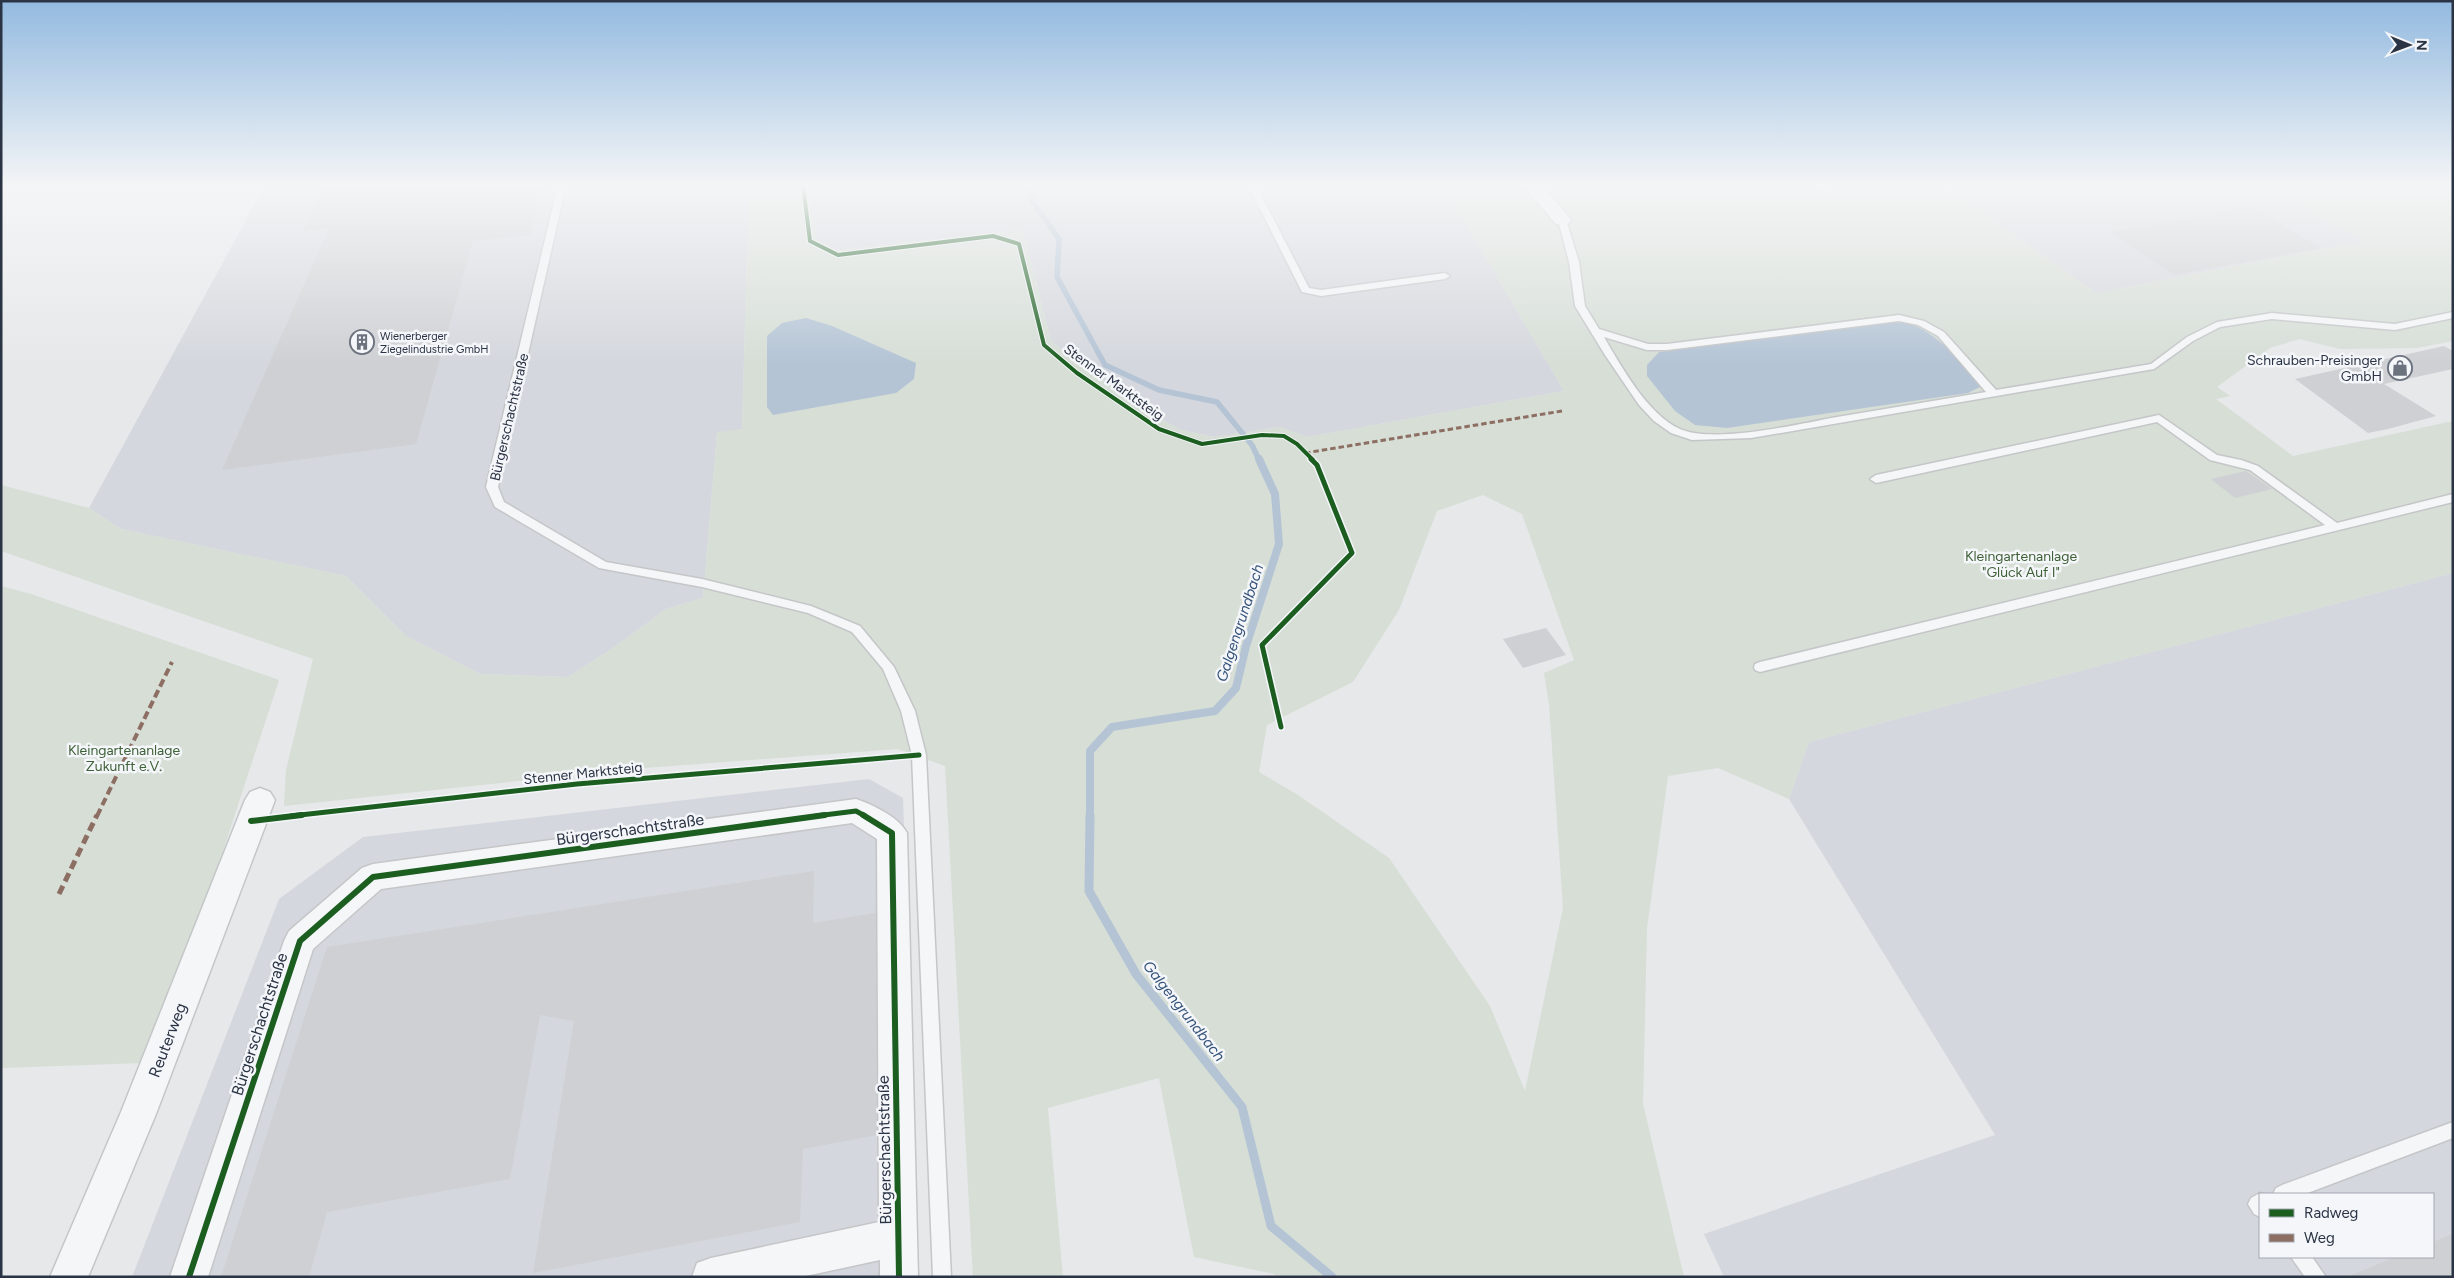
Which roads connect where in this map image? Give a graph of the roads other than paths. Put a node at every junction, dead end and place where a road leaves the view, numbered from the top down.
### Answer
1 (548, 245) edge
2 (1282, 245) edge
3 (1569, 245) edge
4 (1445, 276) dead end
5 (2453, 315) edge
6 (1595, 331) junction
7 (1994, 394) junction
8 (1876, 479) dead end
9 (2453, 498) edge
10 (2335, 526) junction
11 (1760, 667) dead end
12 (260, 800) dead end
13 (2453, 1130) edge
14 (2285, 1193) edge
15 (898, 1237) junction
16 (2301, 1258) edge
17 (69, 1277) edge
18 (189, 1277) edge
19 (711, 1277) edge
20 (899, 1277) edge
21 (942, 1277) edge
22 (2317, 1277) edge

1 - 21 lane, Bürgerschachtstraße
2 - 4 lane
3 - 6 lane
5 - 7 lane
6 - 7 lane
6 - 7 lane
8 - 10 lane
9 - 10 lane
10 - 11 lane
12 - 17 street, Reuterweg
13 - 14 lane
15 - 18 street, Bürgerschachtstraße
15 - 19 street, Bürgerschachtstraße
15 - 20 street, Bürgerschachtstraße
16 - 22 lane

